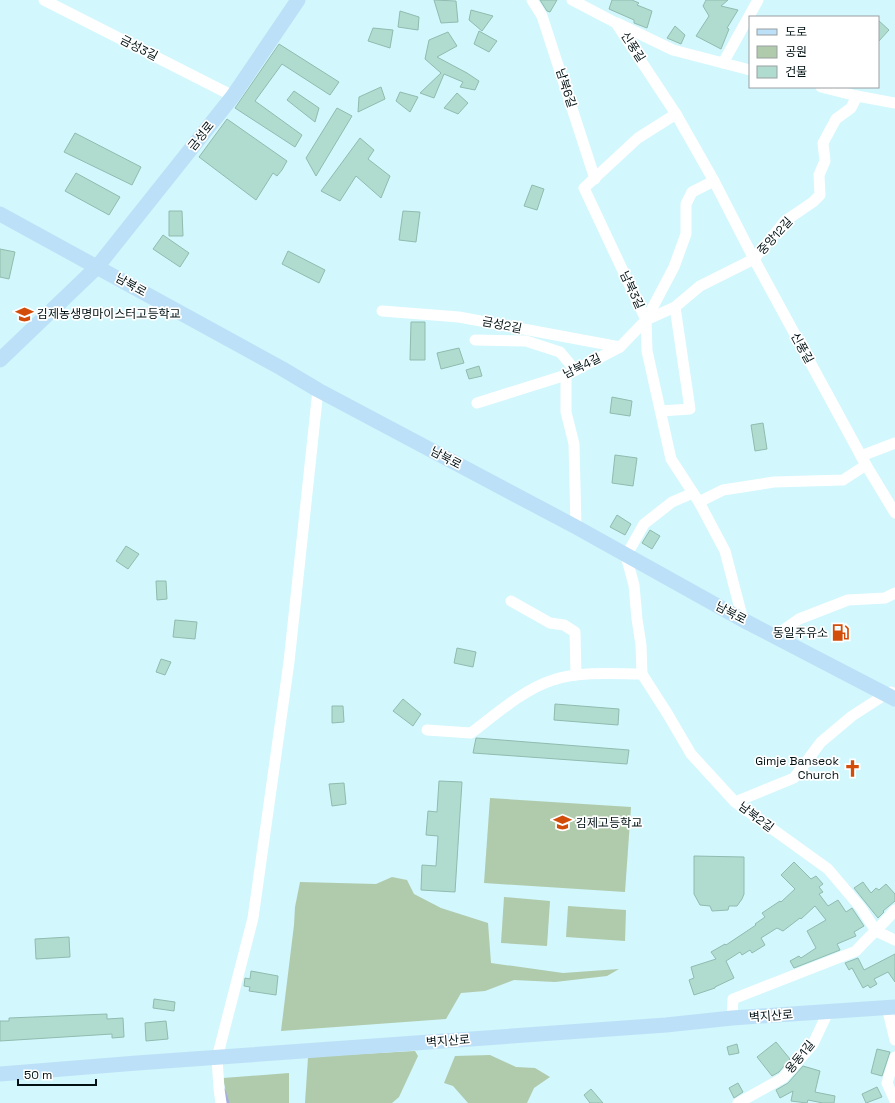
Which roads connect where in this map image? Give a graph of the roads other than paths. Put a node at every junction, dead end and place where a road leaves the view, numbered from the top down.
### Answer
1 (44, 0) edge
2 (298, 0) edge
3 (532, 0) edge
4 (572, 0) edge
5 (758, 0) edge
6 (749, 16) edge
7 (749, 16) edge
8 (616, 23) junction
9 (723, 63) junction
10 (749, 70) edge
11 (826, 88) edge
12 (234, 96) junction
13 (857, 96) junction
14 (895, 102) edge
15 (676, 114) junction
16 (595, 179) junction
17 (714, 181) junction
18 (0, 214) edge
19 (754, 259) junction
20 (97, 267) junction
21 (675, 307) junction
22 (382, 311) dead end
23 (646, 320) junction
24 (475, 340) dead end
25 (620, 348) junction
26 (0, 360) edge
27 (571, 373) junction
28 (318, 390) junction
29 (477, 403) dead end
30 (661, 411) junction
31 (895, 443) edge
32 (864, 461) junction
33 (696, 498) junction
34 (895, 513) edge
35 (576, 527) junction
36 (626, 556) junction
37 (895, 593) edge
38 (512, 601) dead end
39 (743, 620) junction
40 (775, 636) junction
41 (642, 674) junction
42 (576, 675) junction
43 (892, 694) edge
44 (427, 730) dead end
45 (735, 802) junction
46 (895, 910) edge
47 (876, 931) junction
48 (895, 940) edge
49 (891, 1007) edge
50 (828, 1012) junction
51 (732, 1018) junction
52 (895, 1040) edge
53 (217, 1058) junction
54 (895, 1058) edge
55 (0, 1074) edge
56 (895, 1101) edge
57 (221, 1103) edge
58 (738, 1103) edge

1 - 12 street, 금성3길
2 - 12 street, 금성로
3 - 16 street, 남북6길
4 - 8 street, 신풍길
5 - 6 street
7 - 9 street
8 - 9 street
8 - 15 street, 신풍길
9 - 10 street
11 - 13 street
12 - 20 street, 금성로
13 - 14 street
13 - 19 street, 중앙12길
15 - 16 street
15 - 17 street, 신풍길
16 - 23 street, 남북3길
17 - 19 street, 신풍길
17 - 23 street
18 - 20 street, 남북로
19 - 21 street, 남북4길
19 - 32 street, 신풍길
20 - 26 street, 금성로
20 - 28 street, 남북로
21 - 23 street, 남북4길
21 - 30 street
22 - 25 street, 금성2길
23 - 25 street, 남북4길
23 - 30 street, 남북3길
24 - 27 street
25 - 27 street, 남북4길
27 - 29 street, 남북4길
27 - 35 street
28 - 35 street, 남북로
28 - 53 street
30 - 33 street, 남북3길
31 - 32 street
32 - 33 street
32 - 34 street, 신풍길
33 - 36 street
33 - 39 street, 남북3길
35 - 36 street, 남북로
36 - 39 street, 남북로
36 - 41 street
37 - 40 street
38 - 42 street
39 - 40 street, 남북로
40 - 43 street, 남북로
41 - 42 street
41 - 45 street
42 - 44 street
43 - 45 street, 남북2길
45 - 47 street, 남북2길
46 - 47 street
47 - 48 street
47 - 51 street
49 - 50 street, 벽지산로
49 - 52 street
50 - 51 street, 벽지산로
50 - 58 street, 용동1길
51 - 53 street, 벽지산로
53 - 55 street, 벽지산로
53 - 57 street
54 - 56 street

